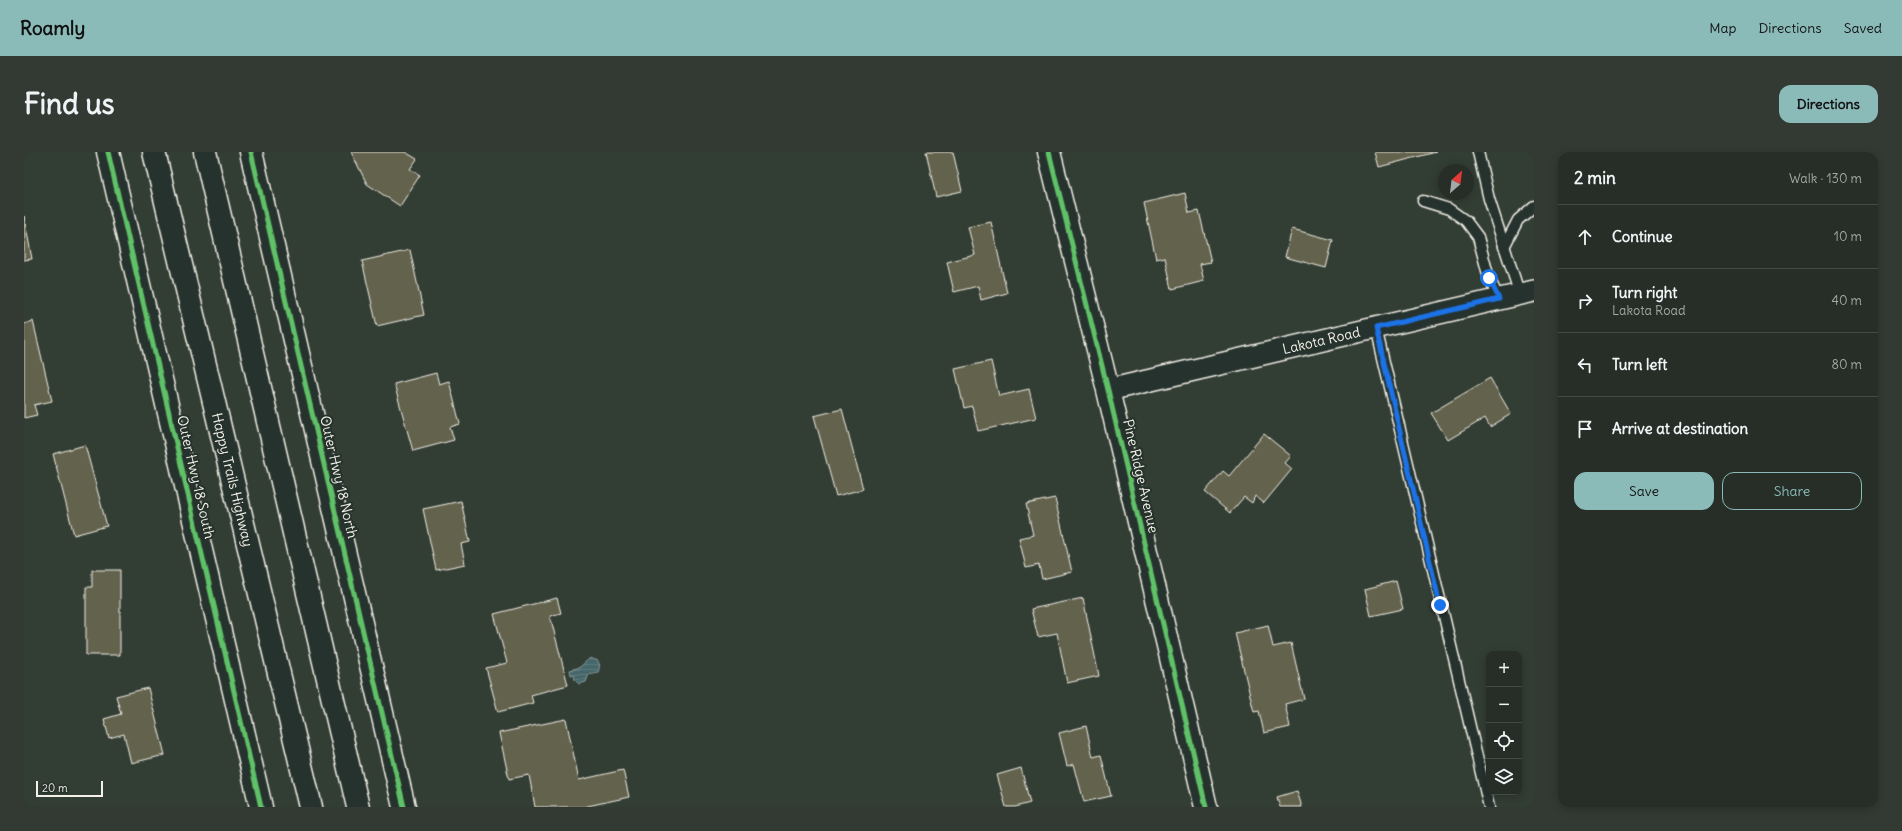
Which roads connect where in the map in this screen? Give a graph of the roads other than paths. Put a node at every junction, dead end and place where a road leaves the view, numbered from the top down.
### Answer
1 (108, 152) edge
2 (154, 152) edge
3 (205, 152) edge
4 (251, 152) edge
5 (1049, 152) edge
6 (1478, 152) edge
7 (1423, 201) dead end
8 (1534, 206) edge
9 (1504, 247) junction
10 (1527, 293) edge
11 (1499, 299) junction
12 (1376, 328) junction
13 (1108, 390) junction
14 (261, 807) edge
15 (311, 807) edge
16 (358, 807) edge
17 (404, 807) edge
18 (1206, 807) edge
19 (1489, 807) edge

1 - 14 street, Outer Hwy 18 South
2 - 15 street, Happy Trails Highway
3 - 16 street
4 - 17 street, Outer Hwy 18 North
5 - 13 street, Pine Ridge Avenue
6 - 9 lane
7 - 11 lane
8 - 9 lane
9 - 10 lane
10 - 11 street, Lakota Road
11 - 12 street, Lakota Road
12 - 13 street, Lakota Road
12 - 19 lane
13 - 18 street, Pine Ridge Avenue

